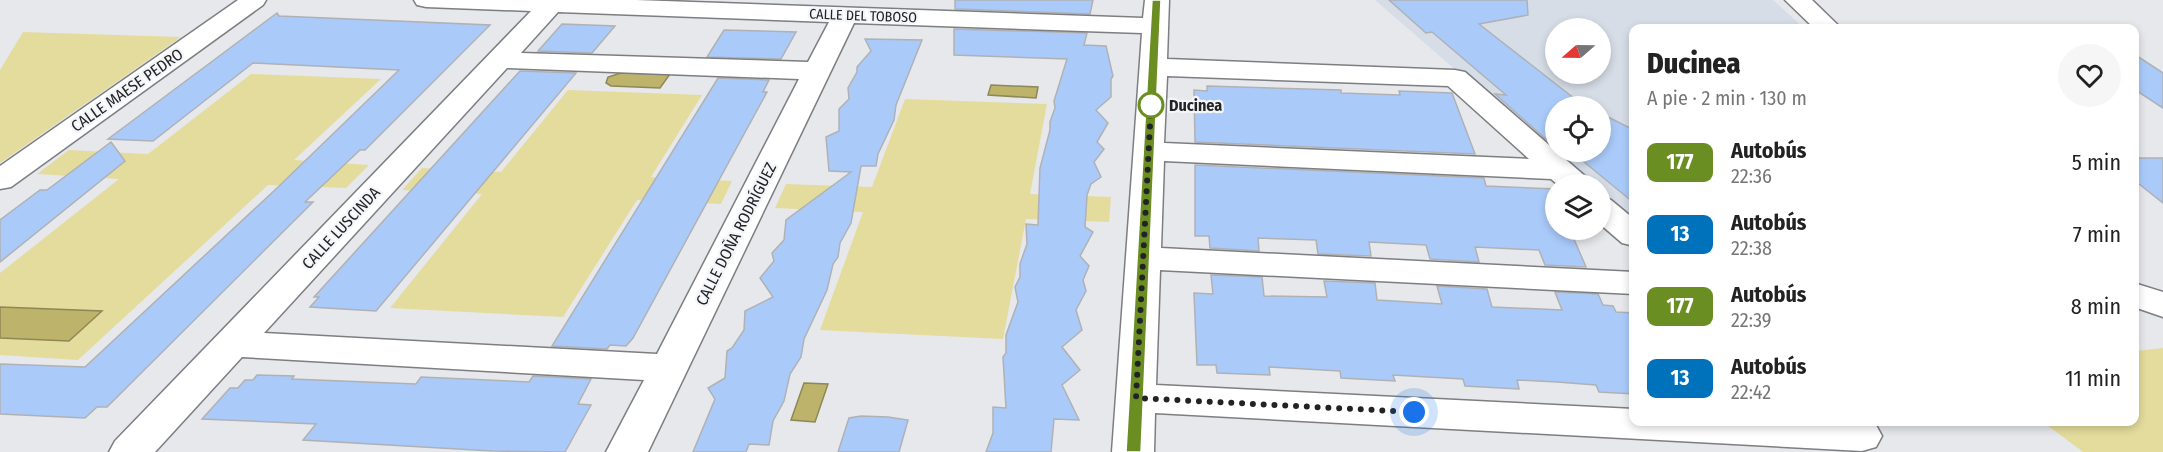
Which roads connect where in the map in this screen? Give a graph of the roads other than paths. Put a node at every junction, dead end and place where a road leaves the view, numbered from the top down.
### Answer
1 (254, 0) edge
2 (426, 0) edge
3 (1797, 0) edge
4 (552, 4) junction
5 (1156, 13) edge
6 (845, 15) junction
7 (1824, 24) edge
8 (499, 60) junction
9 (1154, 66) junction
10 (818, 71) junction
11 (1149, 151) junction
12 (1564, 174) edge
13 (1545, 176) edge
14 (0, 180) edge
15 (1611, 216) edge
16 (1629, 232) edge
17 (1143, 258) junction
18 (1629, 282) edge
19 (2139, 296) edge
20 (2163, 305) edge
21 (231, 344) junction
22 (669, 368) junction
23 (1136, 398) junction
24 (1629, 424) edge
25 (1671, 426) edge
26 (1850, 426) edge
27 (129, 452) edge
28 (627, 452) edge
29 (1133, 452) edge

1 - 14 street, CALLE MAESE PEDRO
2 - 4 street, CALLE DEL TOBOSO
3 - 7 street
4 - 6 street, CALLE DEL TOBOSO
4 - 8 street, CALLE LUSCINDA
5 - 6 street, CALLE DEL TOBOSO
5 - 9 street
6 - 10 street, CALLE DOÑA RODRÍGUEZ
8 - 10 street
8 - 21 street, CALLE LUSCINDA
9 - 11 street
9 - 12 street
10 - 22 street, CALLE DOÑA RODRÍGUEZ
11 - 13 street
11 - 17 street
15 - 16 street
17 - 18 street
17 - 23 street
19 - 20 street
21 - 22 street
21 - 27 street, CALLE LUSCINDA
22 - 28 street, CALLE DOÑA RODRÍGUEZ
23 - 24 street
23 - 29 street
25 - 26 street

